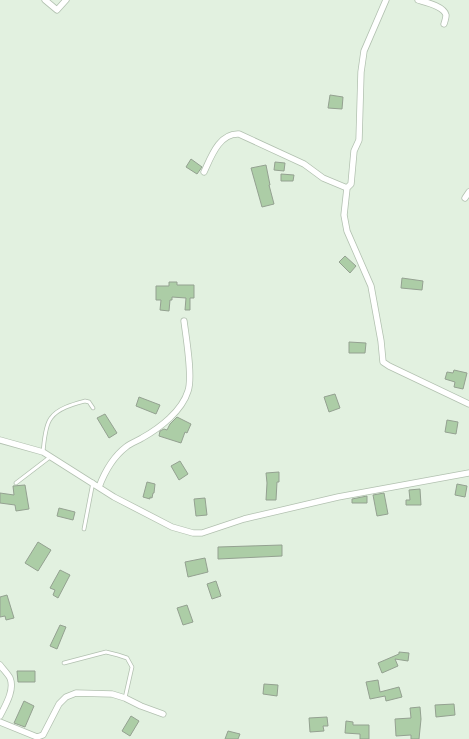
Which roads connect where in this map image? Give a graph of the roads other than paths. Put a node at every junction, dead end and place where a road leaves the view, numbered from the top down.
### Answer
1 (45, 0) edge
2 (66, 0) edge
3 (386, 0) edge
4 (418, 0) edge
5 (444, 24) dead end
6 (204, 172) dead end
7 (347, 188) junction
8 (469, 192) edge
9 (465, 198) dead end
10 (184, 321) dead end
11 (469, 404) edge
12 (93, 408) dead end
13 (0, 440) edge
14 (43, 452) junction
15 (50, 457) junction
16 (469, 473) edge
17 (93, 482) junction
18 (16, 483) dead end
19 (99, 487) junction
20 (84, 529) dead end
21 (64, 663) dead end
22 (0, 665) edge
23 (125, 698) junction
24 (163, 714) dead end
25 (0, 716) edge
26 (0, 722) edge

1 - 2 street
3 - 7 street
4 - 5 street
6 - 7 street
7 - 11 street
8 - 9 street
10 - 19 street
12 - 14 lane
13 - 14 street
14 - 15 street
15 - 17 street
15 - 18 lane
16 - 19 street
17 - 19 street
17 - 20 lane
21 - 23 lane
22 - 25 street
23 - 24 street
23 - 26 street

